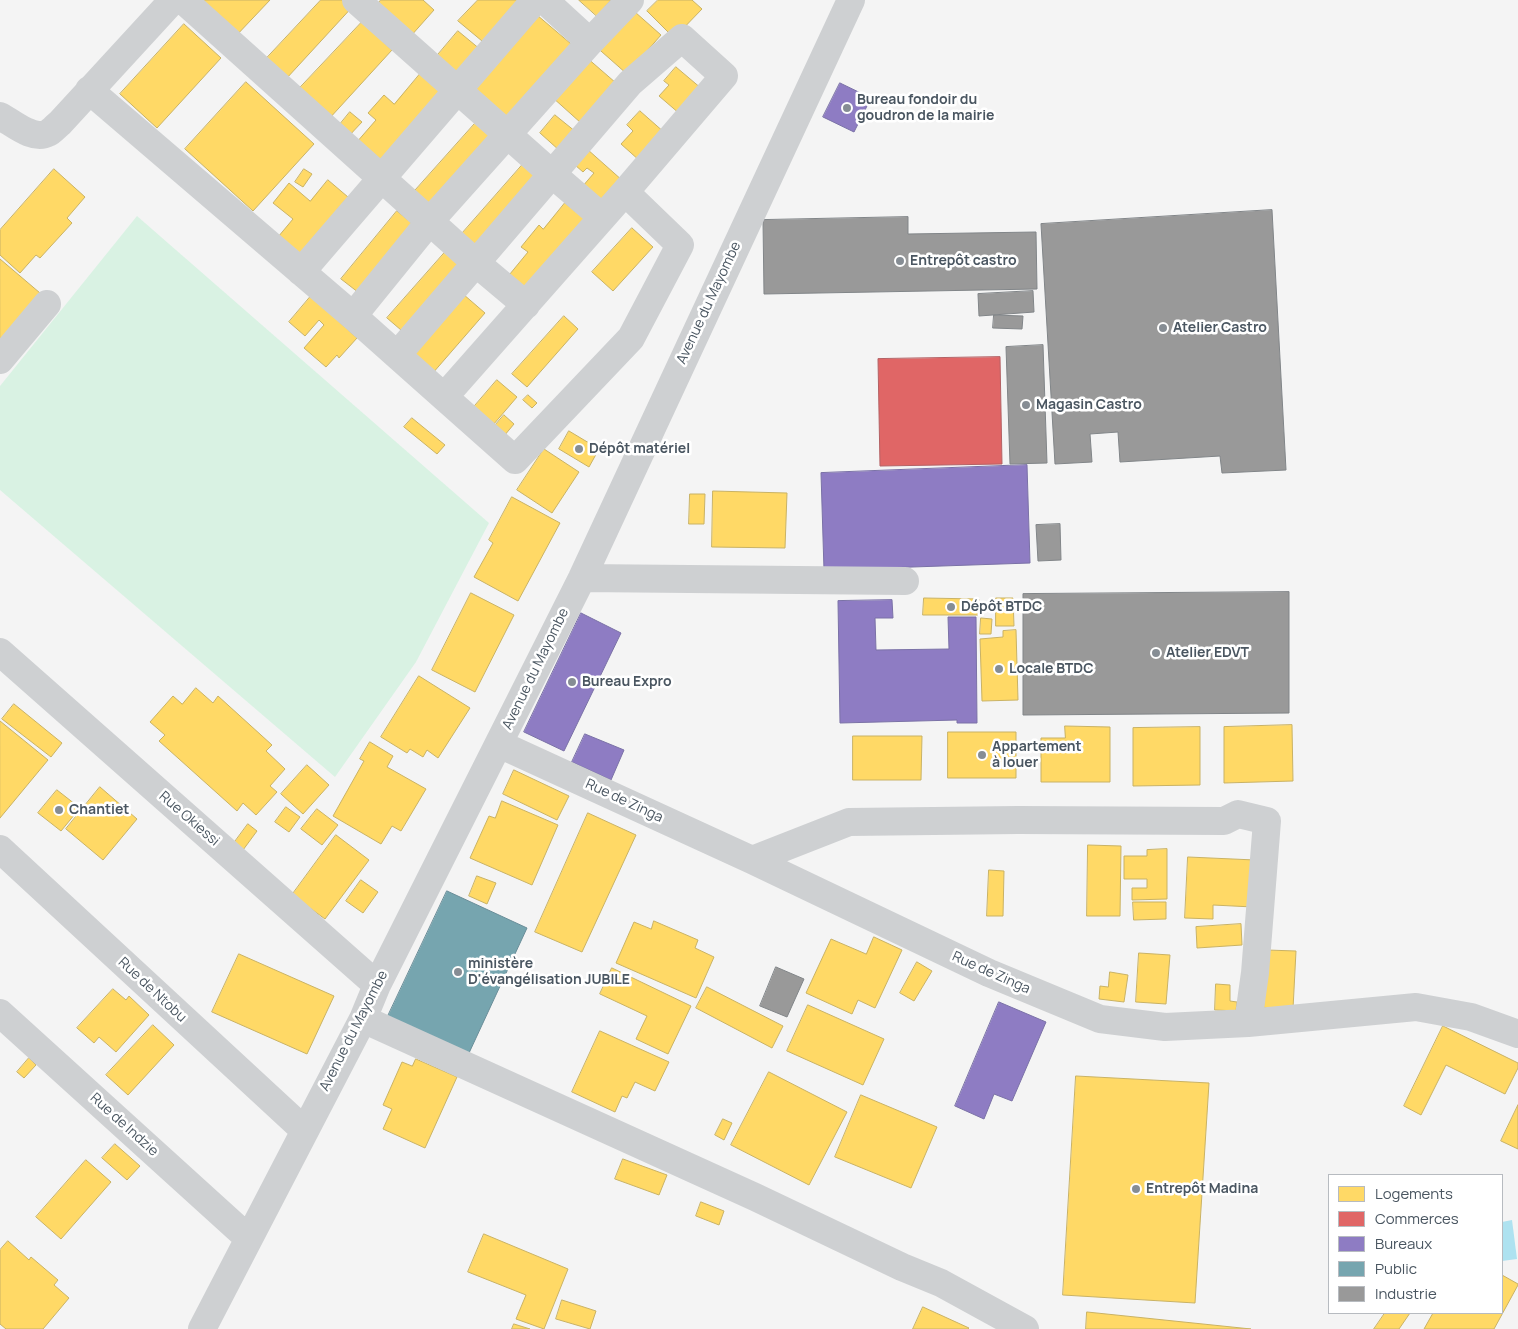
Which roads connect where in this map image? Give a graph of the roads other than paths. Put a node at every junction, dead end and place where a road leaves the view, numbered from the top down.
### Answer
1 (173, 0) edge
2 (183, 0) edge
3 (356, 0) edge
4 (535, 0) edge
5 (544, 0) edge
6 (630, 0) edge
7 (851, 0) edge
8 (590, 42) junction
9 (458, 89) junction
10 (89, 90) junction
11 (0, 116) edge
12 (508, 134) junction
13 (552, 174) junction
14 (381, 178) junction
15 (625, 192) junction
16 (602, 217) junction
17 (430, 221) junction
18 (476, 263) junction
19 (301, 272) junction
20 (47, 304) dead end
21 (526, 305) junction
22 (353, 316) junction
23 (397, 355) junction
24 (0, 360) edge
25 (444, 397) junction
26 (582, 578) junction
27 (905, 581) dead end
28 (0, 652) edge
29 (499, 744) junction
30 (0, 849) edge
31 (752, 860) junction
32 (377, 986) junction
33 (0, 1013) edge
34 (362, 1020) junction
35 (1248, 1023) junction
36 (1518, 1034) edge
37 (304, 1130) junction
38 (248, 1238) junction
39 (202, 1329) edge
40 (1025, 1329) edge

1 - 10 street
2 - 14 street
3 - 9 street
4 - 9 street
5 - 8 street
6 - 8 street
7 - 26 street, Avenue du Mayombe
8 - 12 street
9 - 12 street
9 - 14 street
10 - 11 street
10 - 19 street
12 - 13 street
12 - 17 street
13 - 15 street
13 - 16 street
13 - 18 street
14 - 17 street
14 - 19 street
15 - 16 street
15 - 25 street
16 - 21 street
17 - 18 street
17 - 22 street
18 - 21 street
18 - 23 street
19 - 22 street
20 - 24 street
21 - 25 street
22 - 23 street
23 - 25 street
26 - 27 street
26 - 29 street, Avenue du Mayombe
28 - 32 street, Rue Okiessi
29 - 31 street, Rue de Zinga
29 - 32 street, Avenue du Mayombe
30 - 37 street, Rue de Ntobu
31 - 35 street, Rue de Zinga
31 - 35 street
32 - 34 street, Avenue du Mayombe
33 - 38 street, Rue de Indzie
34 - 37 street, Avenue du Mayombe
34 - 40 street
35 - 36 street, Rue de Zinga
37 - 38 street, Avenue du Mayombe
38 - 39 street, Avenue du Mayombe

